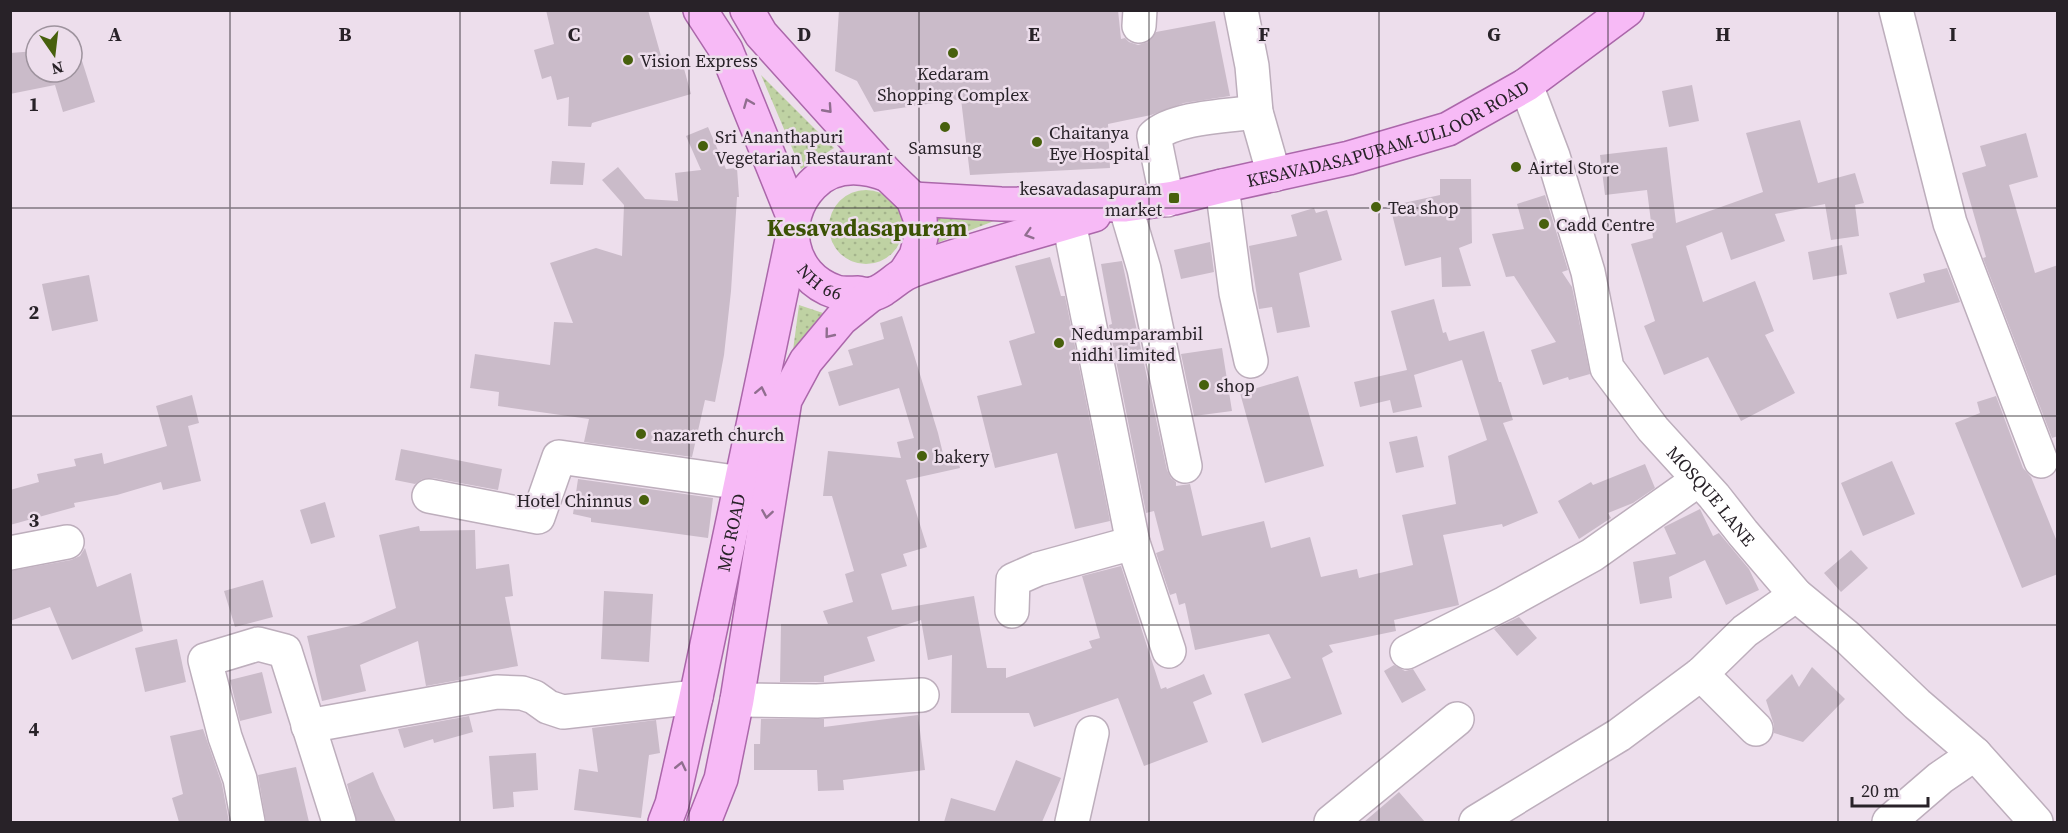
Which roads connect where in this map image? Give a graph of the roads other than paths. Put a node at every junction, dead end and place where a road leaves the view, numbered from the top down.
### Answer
1 (700, 10) edge
2 (1241, 10) edge
3 (1627, 10) edge
4 (1896, 10) edge
5 (754, 22) edge
6 (726, 50) junction
7 (1526, 85) junction
8 (1256, 112) junction
9 (888, 175) junction
10 (1274, 175) junction
11 (1222, 186) junction
12 (913, 199) junction
13 (1167, 200) junction
14 (1125, 205) junction
15 (1069, 222) junction
16 (793, 228) junction
17 (905, 273) junction
18 (872, 294) junction
19 (1251, 361) dead end
20 (2041, 461) dead end
21 (1185, 466) dead end
22 (1698, 480) junction
23 (742, 483) junction
24 (429, 496) dead end
25 (68, 542) dead end
26 (1133, 543) junction
27 (10, 553) edge
28 (1796, 595) junction
29 (1012, 611) dead end
30 (1169, 651) dead end
31 (1407, 652) dead end
32 (1701, 674) junction
33 (922, 695) dead end
34 (696, 697) junction
35 (737, 700) junction
36 (1457, 719) dead end
37 (308, 726) junction
38 (1756, 729) dead end
39 (1092, 733) dead end
40 (1975, 754) junction
41 (248, 822) edge
42 (339, 822) edge
43 (665, 822) edge
44 (704, 822) edge
45 (1072, 822) edge
46 (1331, 822) edge
47 (1476, 822) edge
48 (1889, 822) edge
49 (2036, 822) edge

1 - 6 main road, NH 66
2 - 8 street
3 - 7 main road, KESAVADASAPURAM-ULLOOR ROAD
4 - 20 street
5 - 6 main road
5 -> 9 main road
16 -> 6 main road, NH 66
7 - 10 main road, KESAVADASAPURAM-ULLOOR ROAD
7 - 22 street, MOSQUE LANE
8 - 10 street
8 - 13 street
9 - 12 main road
9 - 16 main road
10 - 11 main road, KESAVADASAPURAM-ULLOOR ROAD
11 - 13 main road, KESAVADASAPURAM-ULLOOR ROAD
11 - 19 street
12 - 14 main road
12 - 17 main road, NH 66
13 - 14 main road, KESAVADASAPURAM-ULLOOR ROAD
14 - 15 main road, NH 66
14 - 21 street
15 -> 17 main road, NH 66
15 - 26 street
16 - 18 main road, NH 66
23 -> 16 main road, MC ROAD
17 - 18 main road, NH 66
18 -> 35 main road, MC ROAD
22 - 28 street, MOSQUE LANE
22 - 31 street
23 - 24 street
23 - 34 main road, MC ROAD
25 - 27 street
26 - 29 street
26 - 30 street
28 - 32 street
28 - 40 street, MOSQUE LANE
32 - 38 street
32 - 47 street
33 - 35 street
34 - 37 street
43 -> 34 main road, MC ROAD
35 - 44 main road, MC ROAD
36 - 46 street
37 - 41 street
37 - 42 street
39 - 45 street
40 - 48 street
40 - 49 street, MOSQUE LANE

